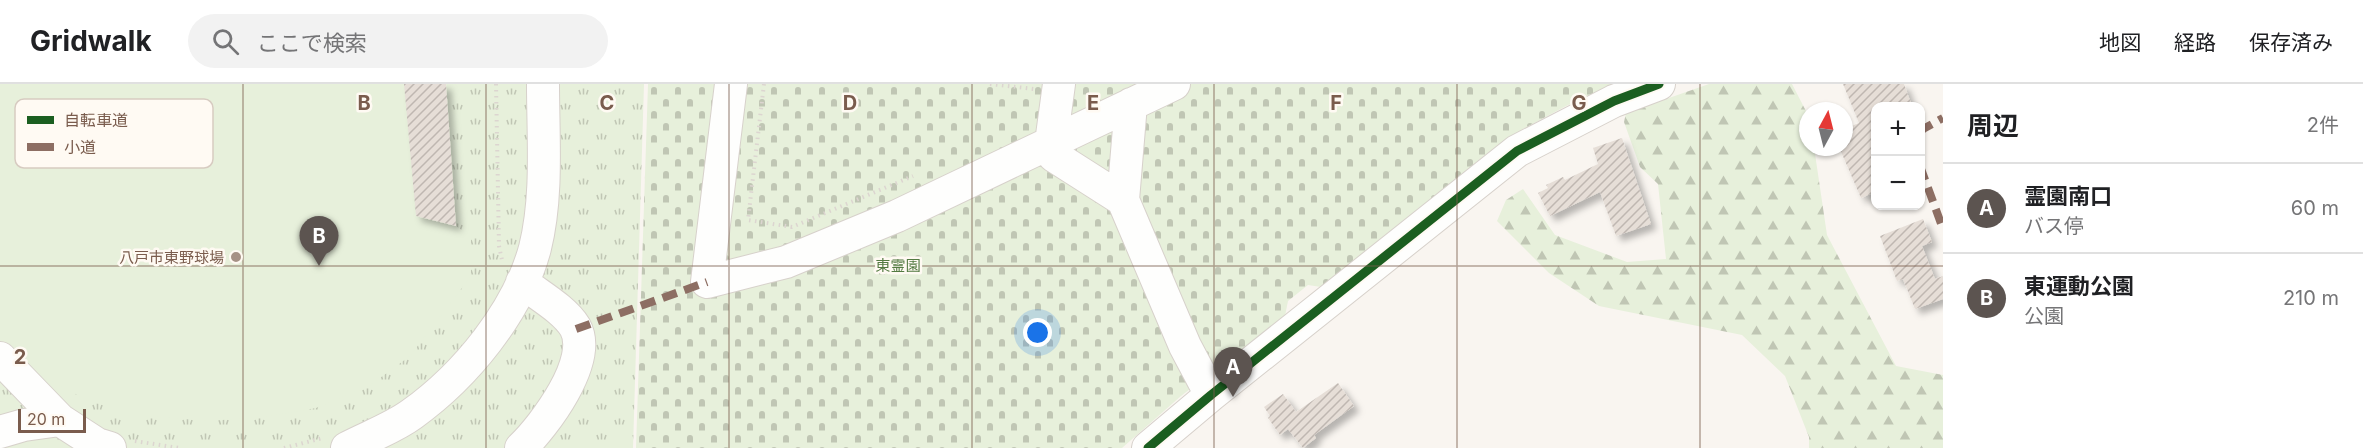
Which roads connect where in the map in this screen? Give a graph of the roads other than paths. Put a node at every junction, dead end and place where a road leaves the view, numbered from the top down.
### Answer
1 (543, 84) edge
2 (730, 84) edge
3 (1174, 84) edge
4 (1659, 84) edge
5 (1040, 89) edge
6 (1131, 104) junction
7 (1051, 143) junction
8 (1123, 200) junction
9 (512, 274) junction
10 (0, 358) edge
11 (1211, 395) junction
12 (60, 420) junction
13 (0, 432) edge
14 (347, 444) edge
15 (523, 447) edge
16 (110, 448) edge
17 (1148, 448) edge

1 - 9 street
2 - 7 street
3 - 6 street
4 - 11 street
5 - 7 street
6 - 7 street
6 - 8 street
7 - 8 street
8 - 11 street
9 - 14 street
9 - 15 street
10 - 12 street
11 - 17 street
12 - 13 street
12 - 16 street

